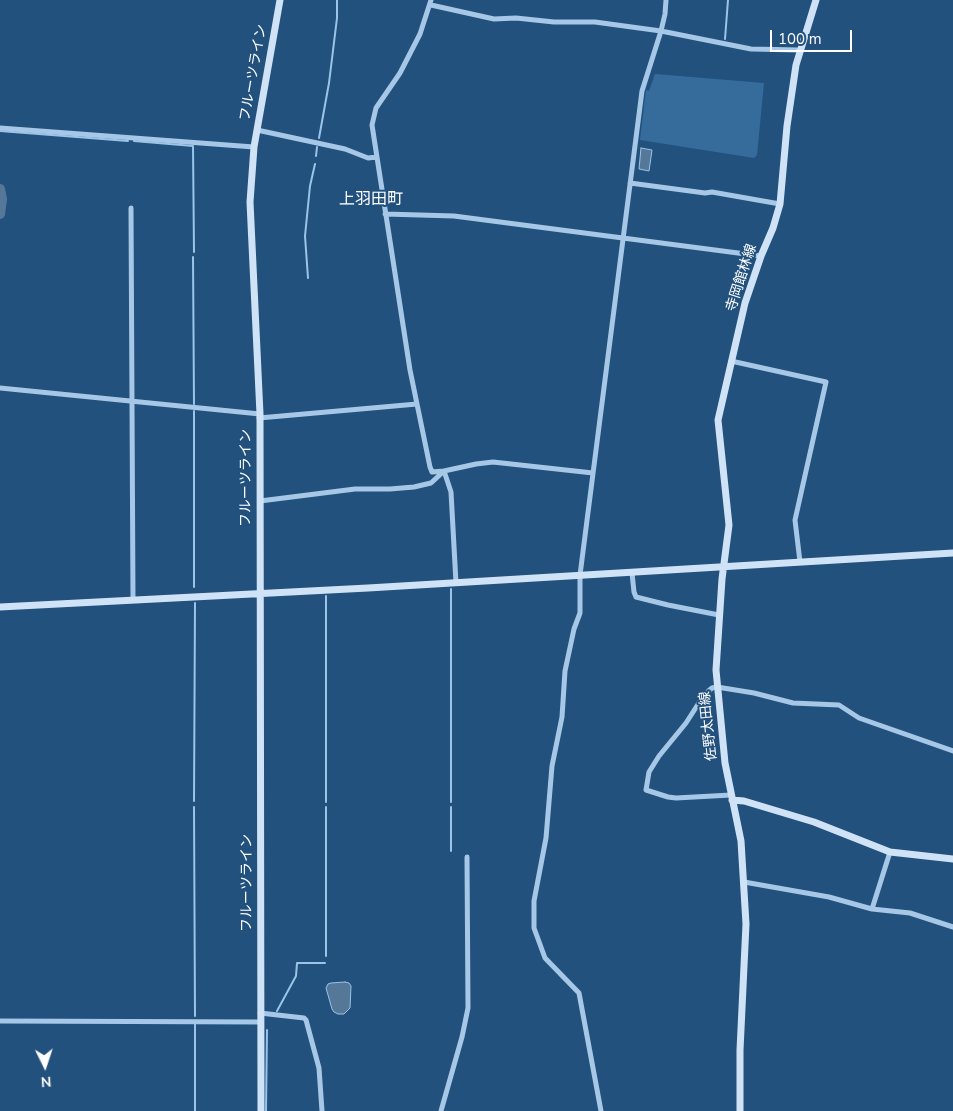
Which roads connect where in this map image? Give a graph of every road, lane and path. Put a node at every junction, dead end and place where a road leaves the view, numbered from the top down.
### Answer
1 (280, 0) edge
2 (666, 0) edge
3 (816, 0) edge
4 (431, 2) edge
5 (661, 31) junction
6 (799, 50) junction
7 (0, 128) edge
8 (257, 130) junction
9 (254, 147) junction
10 (377, 157) junction
11 (630, 183) junction
12 (780, 204) junction
13 (130, 208) dead end
14 (385, 214) junction
15 (624, 240) junction
16 (761, 256) junction
17 (731, 361) junction
18 (0, 388) edge
19 (132, 402) junction
20 (417, 404) junction
21 (259, 416) junction
22 (444, 471) junction
23 (593, 473) junction
24 (260, 501) junction
25 (953, 552) edge
26 (800, 562) junction
27 (723, 567) junction
28 (632, 573) junction
29 (580, 575) junction
30 (456, 583) junction
31 (259, 592) junction
32 (132, 600) junction
33 (0, 607) edge
34 (720, 615) junction
35 (718, 687) junction
36 (953, 751) edge
37 (732, 797) junction
38 (890, 852) junction
39 (466, 857) dead end
40 (953, 859) edge
41 (744, 882) junction
42 (872, 909) junction
43 (953, 927) edge
44 (260, 1013) junction
45 (0, 1021) edge
46 (261, 1022) junction
47 (261, 1111) edge
48 (322, 1111) edge
49 (441, 1111) edge
50 (601, 1111) edge
51 (740, 1111) edge

1 - 8 street, フルーツライン
2 - 5 street
3 - 6 street, 寺岡館林線
4 - 5 street
4 - 10 street
5 - 6 street
5 - 11 street
6 - 12 street, 寺岡館林線
7 - 9 street
8 - 9 street, フルーツライン
8 - 10 street
9 - 21 street, フルーツライン
10 - 14 street
11 - 12 street
11 - 15 street
12 - 16 street, 寺岡館林線
13 - 19 street
14 - 15 street
14 - 20 street
15 - 16 street
15 - 23 street
16 - 17 street, 寺岡館林線
17 - 26 street
17 - 27 street, 寺岡館林線
18 - 19 street
19 - 21 street
19 - 32 street
20 - 21 street
20 - 22 street
21 - 24 street, フルーツライン
22 - 23 street
22 - 24 street
22 - 30 street
23 - 29 street
24 - 31 street, フルーツライン
25 - 26 street
26 - 27 street
27 - 28 street
27 - 34 street, 佐野太田線
28 - 29 street
28 - 34 street
29 - 30 street
29 - 50 street
30 - 31 street
31 - 32 street
31 - 44 street, フルーツライン
32 - 33 street
34 - 35 street, 佐野太田線
35 - 36 street
35 - 37 street, 佐野太田線
35 - 37 street
37 - 38 street
37 - 41 street, 佐野太田線
38 - 40 street
38 - 42 street
39 - 49 street
41 - 42 street
41 - 51 street, 佐野太田線
42 - 43 street
44 - 46 street, フルーツライン
44 - 48 street
45 - 46 street
46 - 47 street, フルーツライン

